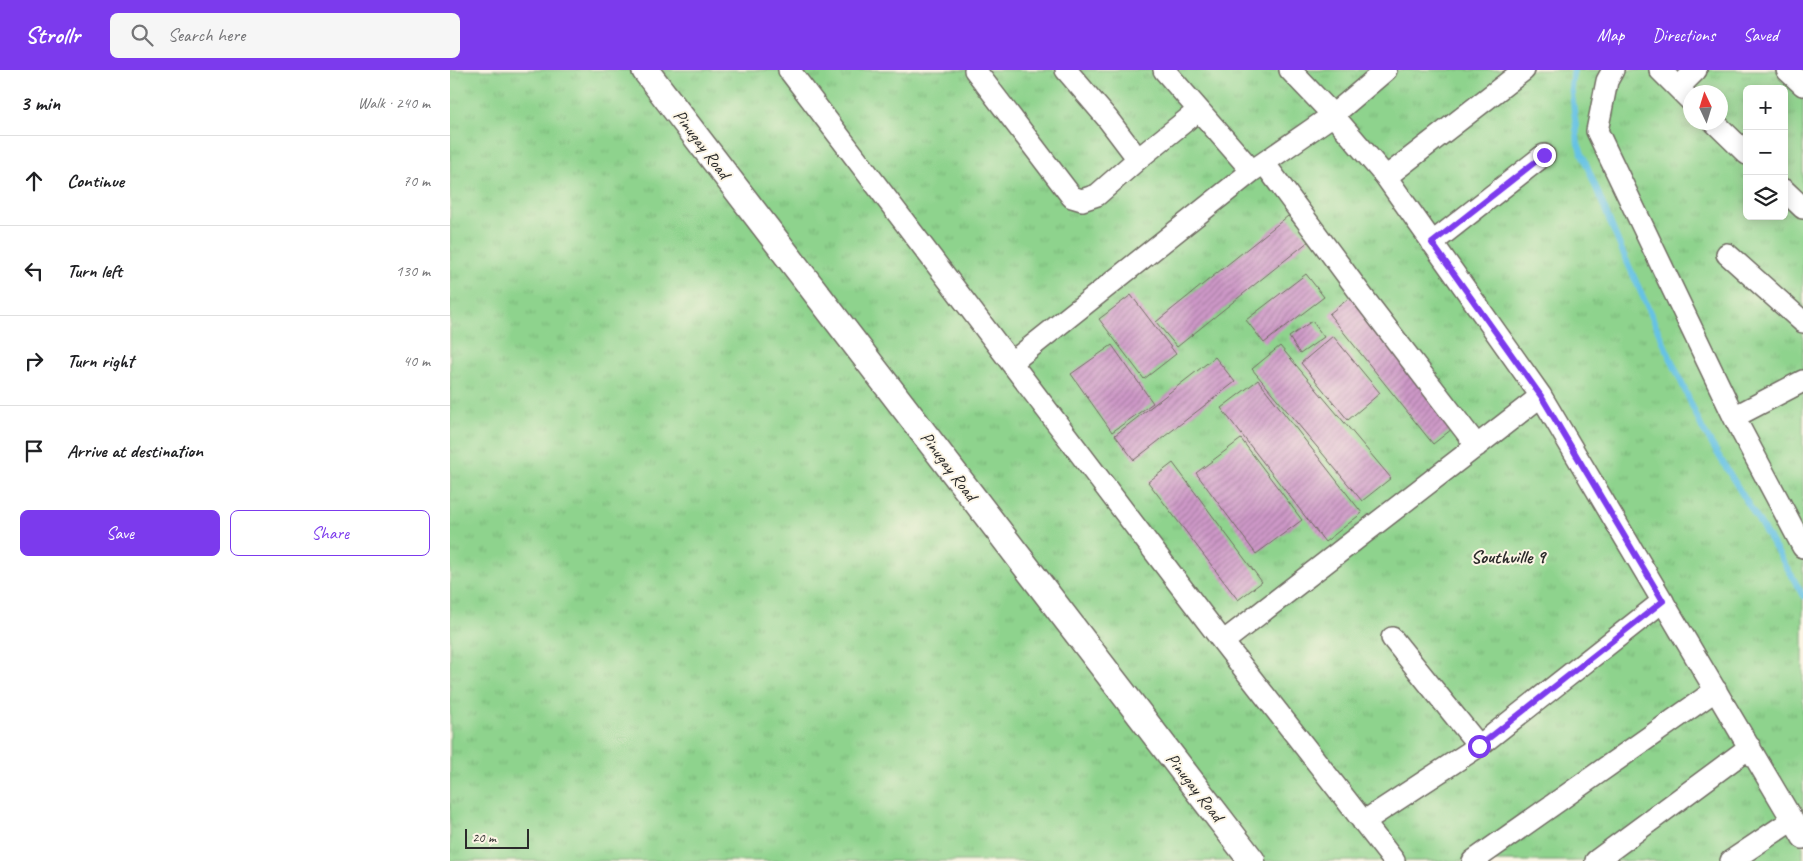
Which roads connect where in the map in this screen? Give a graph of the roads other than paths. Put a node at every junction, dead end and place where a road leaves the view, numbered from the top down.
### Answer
1 (645, 70) edge
2 (789, 70) edge
3 (975, 70) edge
4 (1066, 70) edge
5 (1164, 70) edge
6 (1290, 70) edge
7 (1386, 70) edge
8 (1524, 70) edge
9 (1613, 70) edge
10 (1660, 70) edge
11 (1696, 70) edge
12 (1787, 70) edge
13 (1688, 85) edge
14 (1803, 85) edge
15 (1683, 93) edge
16 (1199, 110) junction
17 (1333, 115) junction
18 (1722, 130) edge
19 (1743, 150) edge
20 (1544, 155) dead end
21 (1138, 159) junction
22 (1258, 167) junction
23 (1386, 177) junction
24 (1788, 194) edge
25 (1803, 208) edge
26 (1432, 243) junction
27 (1727, 254) dead end
28 (1803, 322) edge
29 (1012, 362) junction
30 (1803, 381) edge
31 (1541, 396) junction
32 (1734, 417) junction
33 (1477, 446) junction
34 (1803, 547) edge
35 (1663, 601) junction
36 (1392, 638) dead end
37 (1223, 642) junction
38 (1716, 690) junction
39 (1479, 746) junction
40 (1750, 747) junction
41 (1792, 820) junction
42 (1363, 822) junction
43 (1803, 838) edge
44 (1252, 861) edge
45 (1394, 861) edge
46 (1473, 861) edge
47 (1596, 861) edge
48 (1731, 861) edge

1 - 44 street, Pinugay Road
2 - 29 street
3 - 21 street
4 - 21 street
5 - 16 street
6 - 17 street
7 - 17 street
8 - 23 street
9 - 32 street
10 - 15 street
11 - 13 street
12 - 14 street
16 - 21 street
16 - 22 street
17 - 22 street
17 - 23 street
18 - 19 street
20 - 26 street
22 - 29 street
22 - 33 street
23 - 26 street
24 - 25 street
26 - 31 street
27 - 28 street
29 - 37 street
30 - 32 street
31 - 33 street
31 - 35 street
32 - 34 street
33 - 37 street
35 - 38 street
35 - 39 street
36 - 39 street
37 - 42 street
38 - 40 street
38 - 46 street
39 - 42 street
40 - 41 street
40 - 47 street
41 - 43 street
41 - 48 street
42 - 45 street

